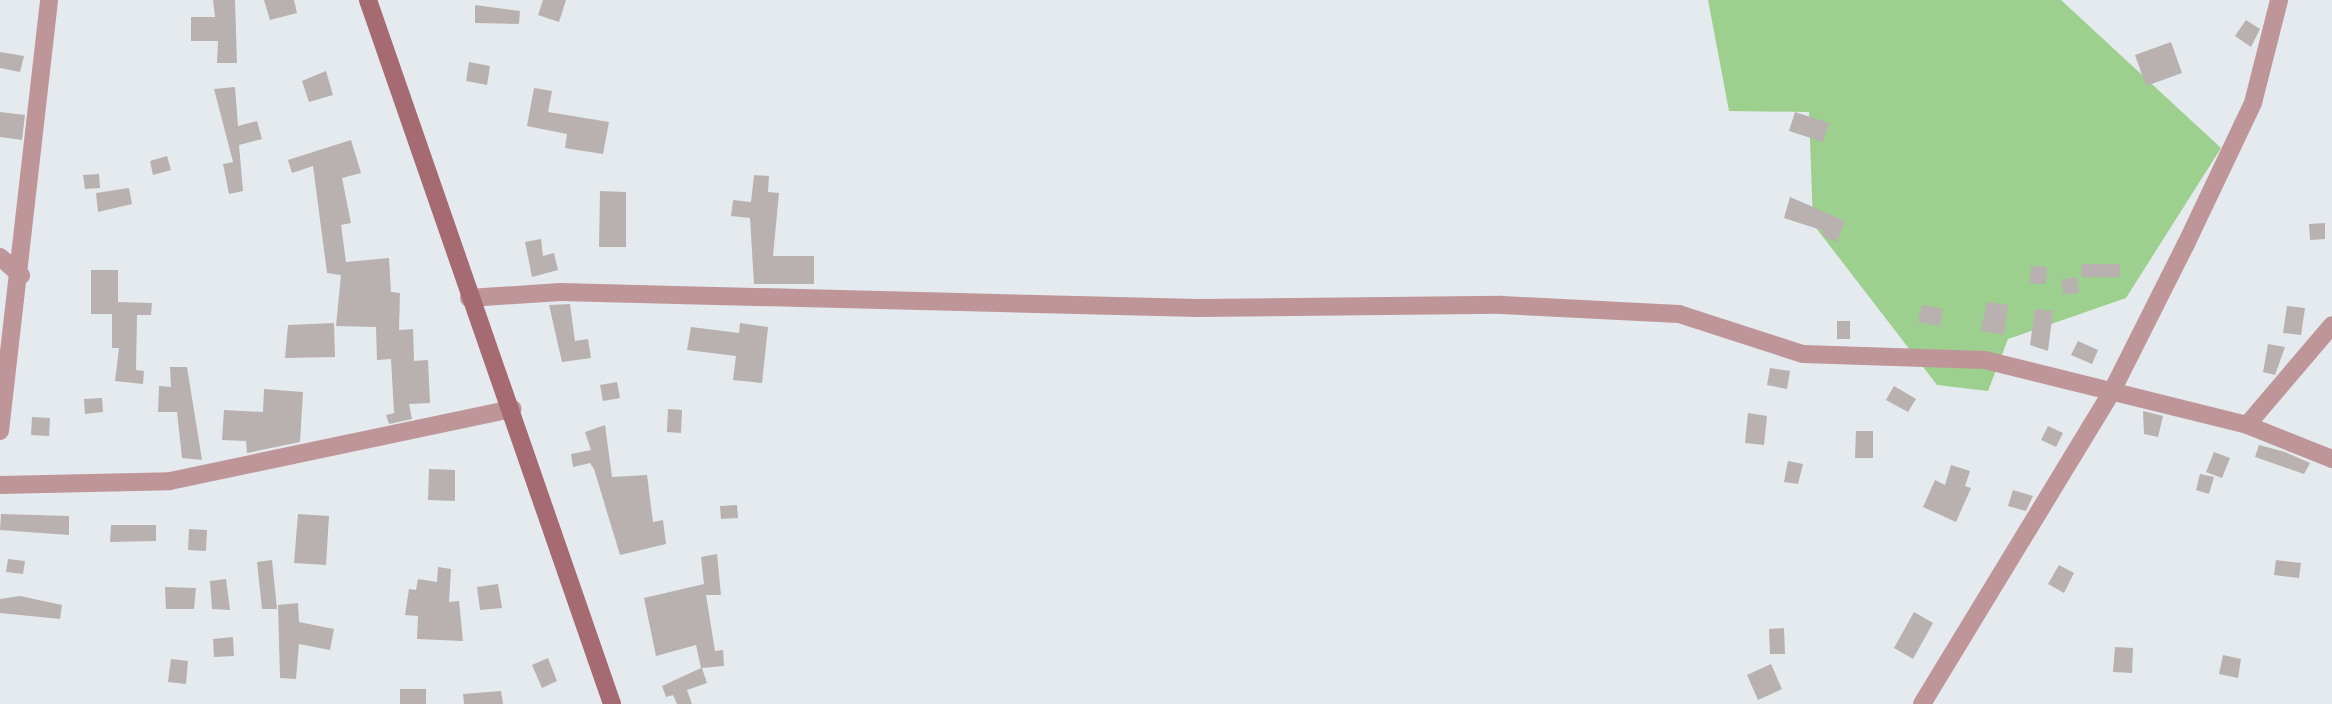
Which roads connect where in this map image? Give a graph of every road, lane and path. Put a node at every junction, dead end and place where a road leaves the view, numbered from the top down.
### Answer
1 (49, 0) edge
2 (368, 0) edge
3 (2279, 0) edge
4 (0, 257) edge
5 (21, 275) junction
6 (469, 298) junction
7 (2332, 325) edge
8 (2112, 391) junction
9 (513, 409) junction
10 (2247, 425) junction
11 (0, 431) edge
12 (2332, 459) edge
13 (0, 485) edge
14 (612, 704) edge
15 (1922, 704) edge

1 - 5 street
2 - 6 main road
3 - 8 street
4 - 5 street
5 - 11 street
6 - 8 street
6 - 9 main road
7 - 10 street
8 - 10 street
8 - 15 street
9 - 13 street
9 - 14 main road
10 - 12 street

